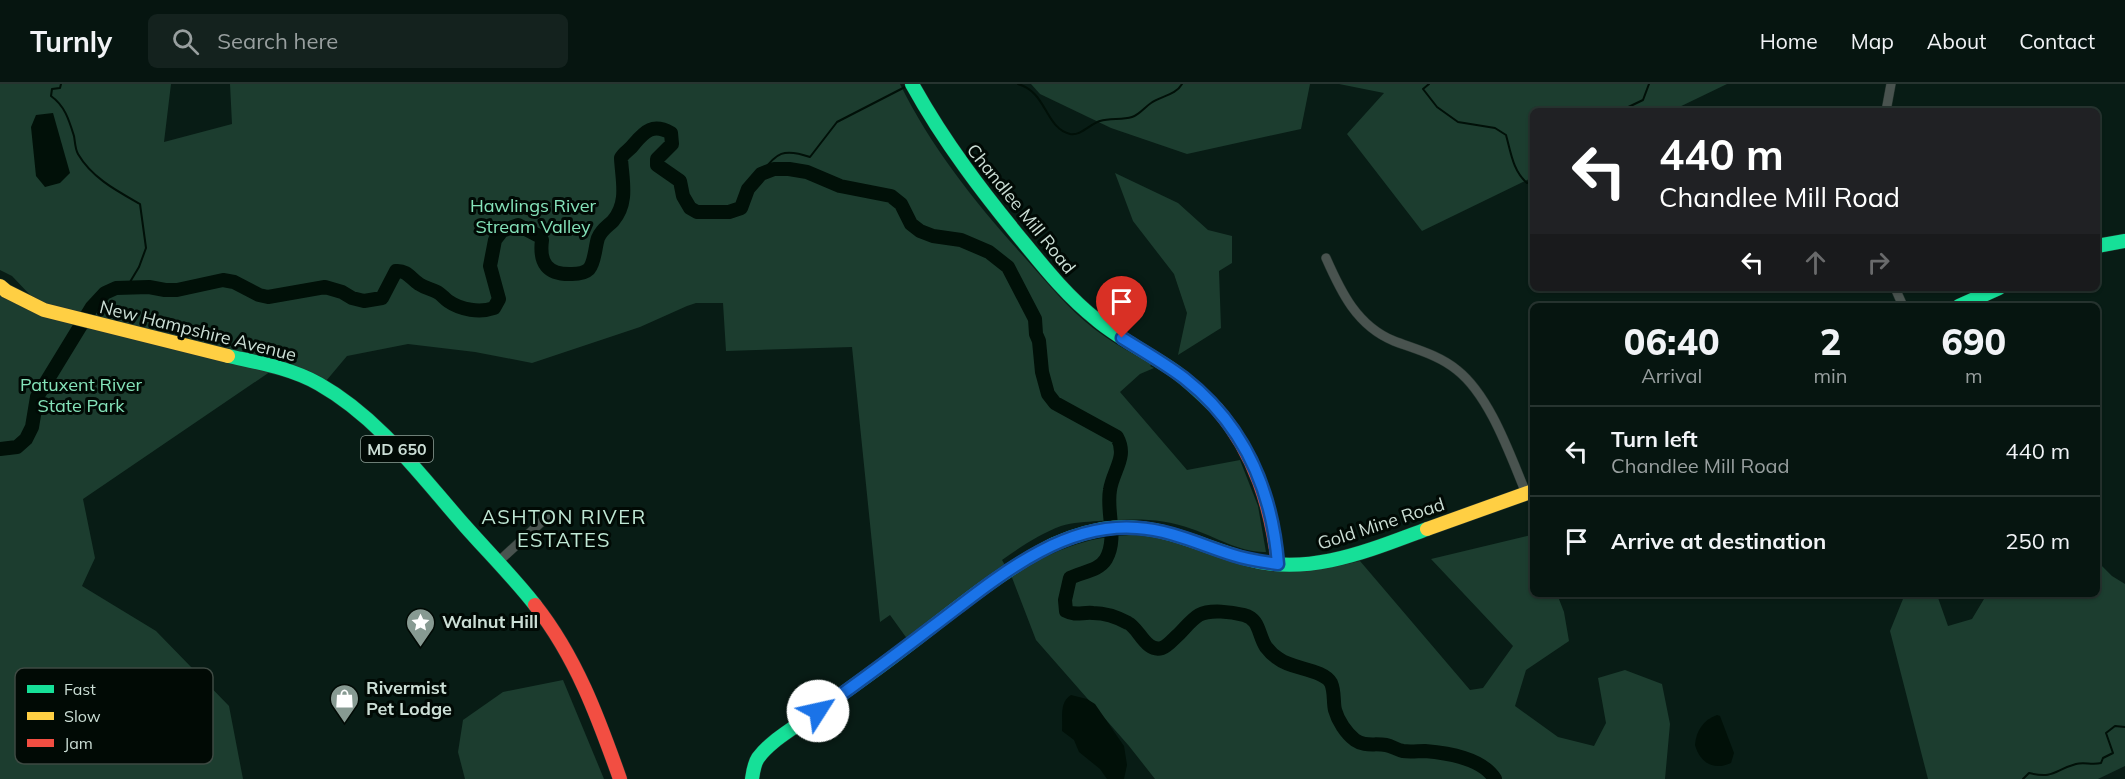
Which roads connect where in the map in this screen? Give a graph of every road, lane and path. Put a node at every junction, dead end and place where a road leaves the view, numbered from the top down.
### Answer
1 (1891, 84) edge
2 (914, 88) edge
3 (1887, 108) edge
4 (2125, 241) edge
5 (2100, 245) edge
6 (1326, 258) dead end
7 (0, 286) edge
8 (1992, 291) edge
9 (1966, 303) edge
10 (1530, 492) edge
11 (548, 516) dead end
12 (498, 562) junction
13 (1278, 564) junction
14 (620, 779) edge
15 (752, 779) edge

1 - 3 street
2 - 13 street, Chandlee Mill Road
4 - 5 street
6 - 10 street
7 - 12 street, New Hampshire Avenue / MD 650
8 - 9 street
10 - 13 street, Gold Mine Road
11 - 12 street
12 - 14 street, New Hampshire Avenue / MD 650
13 - 15 street, Gold Mine Road

